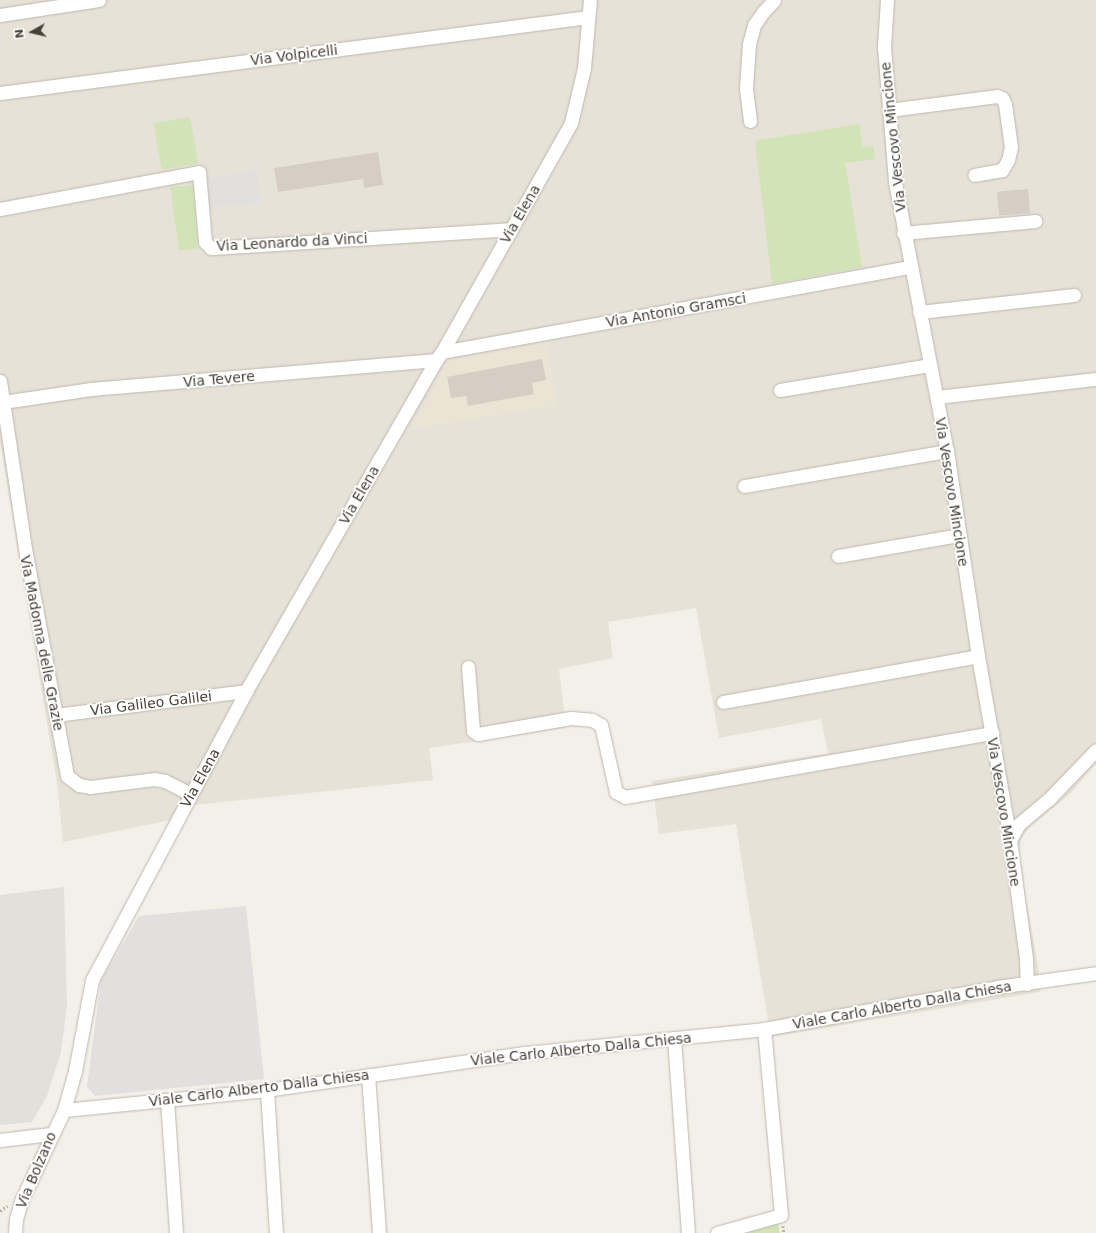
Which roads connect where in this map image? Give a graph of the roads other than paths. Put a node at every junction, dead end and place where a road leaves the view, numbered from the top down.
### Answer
1 (99, 0) edge
2 (590, 0) edge
3 (774, 0) edge
4 (887, 0) edge
5 (0, 15) edge
6 (588, 18) junction
7 (0, 94) edge
8 (888, 110) junction
9 (750, 122) dead end
10 (974, 175) dead end
11 (0, 209) edge
12 (1035, 221) dead end
13 (511, 229) junction
14 (903, 233) junction
15 (910, 267) junction
16 (1074, 295) dead end
17 (919, 312) junction
18 (439, 356) junction
19 (929, 365) junction
20 (1096, 379) edge
21 (0, 381) edge
22 (780, 390) dead end
23 (936, 397) junction
24 (3, 402) junction
25 (947, 451) junction
26 (744, 486) dead end
27 (959, 535) junction
28 (838, 556) dead end
29 (978, 656) junction
30 (468, 667) dead end
31 (246, 691) junction
32 (723, 702) dead end
33 (56, 716) junction
34 (992, 733) junction
35 (1096, 750) edge
36 (191, 794) junction
37 (1010, 840) junction
38 (1096, 973) edge
39 (1027, 984) junction
40 (764, 1029) junction
41 (674, 1038) junction
42 (368, 1074) junction
43 (267, 1090) junction
44 (167, 1100) junction
45 (64, 1110) junction
46 (51, 1134) junction
47 (0, 1140) edge
48 (15, 1233) edge
49 (176, 1233) edge
50 (276, 1233) edge
51 (379, 1233) edge
52 (688, 1233) edge
53 (717, 1233) edge

1 - 5 street
2 - 6 street, Via Elena
3 - 9 street
4 - 8 street, Via Vescovo Mincione
6 - 7 street, Via Volpicelli
6 - 13 street, Via Elena
8 - 10 street
8 - 14 street, Via Vescovo Mincione
11 - 13 street, Via Leonardo da Vinci
12 - 14 street
13 - 18 street, Via Elena
14 - 15 street, Via Vescovo Mincione
15 - 17 street, Via Vescovo Mincione
15 - 18 street, Via Antonio Gramsci
16 - 17 street
17 - 19 street, Via Vescovo Mincione
18 - 24 street, Via Tevere
18 - 31 street, Via Elena
19 - 22 street
19 - 23 street, Via Vescovo Mincione
20 - 23 street
21 - 24 street, Via Madonna delle Grazie
23 - 25 street, Via Vescovo Mincione
24 - 33 street, Via Madonna delle Grazie
25 - 26 street
25 - 27 street, Via Vescovo Mincione
27 - 28 street
27 - 29 street, Via Vescovo Mincione
29 - 32 street
29 - 34 street, Via Vescovo Mincione
30 - 34 street
31 - 33 street, Via Galileo Galilei
31 - 36 street, Via Elena
33 - 36 street, Via Madonna delle Grazie
34 - 37 street, Via Vescovo Mincione
35 - 37 street
36 - 45 street, Via Elena
37 - 39 street, Via Vescovo Mincione
38 - 39 street, Viale Carlo Alberto Dalla Chiesa
39 - 40 street, Viale Carlo Alberto Dalla Chiesa
40 - 41 street, Viale Carlo Alberto Dalla Chiesa
40 - 53 street
41 - 42 street, Viale Carlo Alberto Dalla Chiesa
41 - 52 street
42 - 43 street, Viale Carlo Alberto Dalla Chiesa
42 - 51 street
43 - 44 street, Viale Carlo Alberto Dalla Chiesa
43 - 50 street
44 - 45 street, Viale Carlo Alberto Dalla Chiesa
44 - 49 street
45 - 46 street, Via Bolzano
46 - 47 street
46 - 48 street, Via Bolzano

